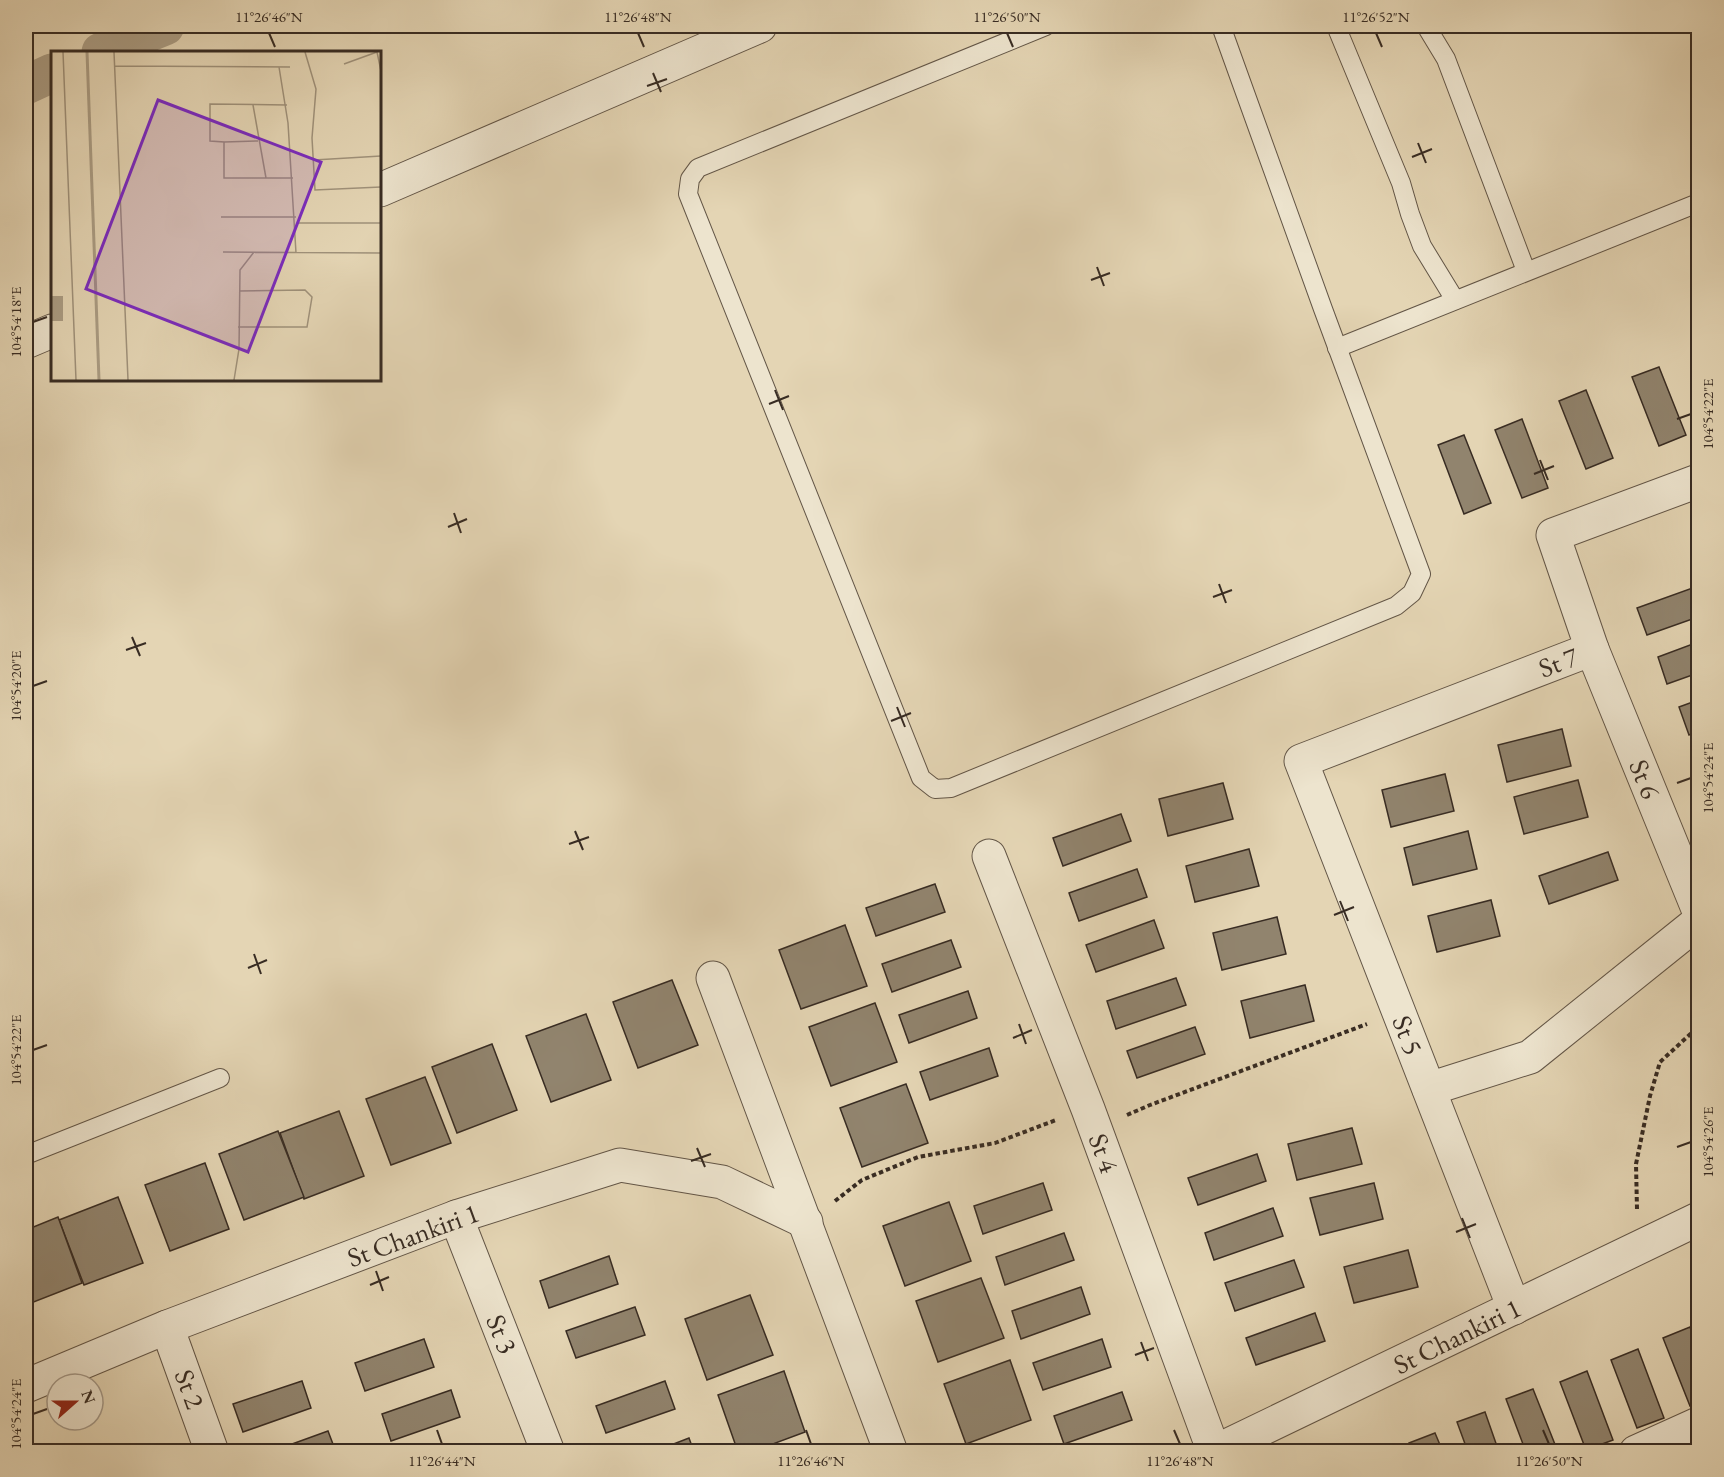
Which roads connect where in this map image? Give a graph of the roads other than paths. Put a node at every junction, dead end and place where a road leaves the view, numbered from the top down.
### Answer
1 (760, 26) edge
2 (1046, 26) edge
3 (1221, 26) edge
4 (1336, 26) edge
5 (1426, 26) edge
6 (381, 190) edge
7 (1698, 203) edge
8 (1526, 271) junction
9 (1455, 300) junction
10 (51, 331) edge
11 (26, 342) edge
12 (1337, 348) junction
13 (1698, 481) edge
14 (1592, 649) junction
15 (1301, 761) joint
16 (990, 856) dead end
17 (1698, 909) edge
18 (1698, 922) edge
19 (713, 978) dead end
20 (220, 1078) dead end
21 (1429, 1089) junction
22 (26, 1155) edge
23 (456, 1217) junction
24 (1698, 1219) edge
25 (806, 1222) junction
26 (1514, 1308) junction
27 (167, 1327) junction
28 (26, 1386) edge
29 (1698, 1424) edge
30 (213, 1452) edge
31 (548, 1452) edge
32 (891, 1452) edge
33 (1214, 1452) edge
34 (1636, 1452) edge

1 - 6 street
2 - 12 lane
3 - 12 lane
4 - 9 lane
5 - 8 lane
7 - 8 lane
8 - 9 lane
9 - 12 lane
10 - 11 street
13 - 14 street, St 7
14 - 15 street, St 7
14 - 17 street, St 6
15 - 21 street, St 5
16 - 33 street, St 4
18 - 21 street
19 - 25 street
20 - 22 lane
21 - 26 street, St 5
23 - 25 street, St Chankiri 1
23 - 27 street, St Chankiri 1
23 - 31 street, St 3
24 - 26 street, St Chankiri 1
25 - 32 street
26 - 33 street, St Chankiri 1
27 - 28 street, St Chankiri 1
27 - 30 street, St 2
29 - 34 street

